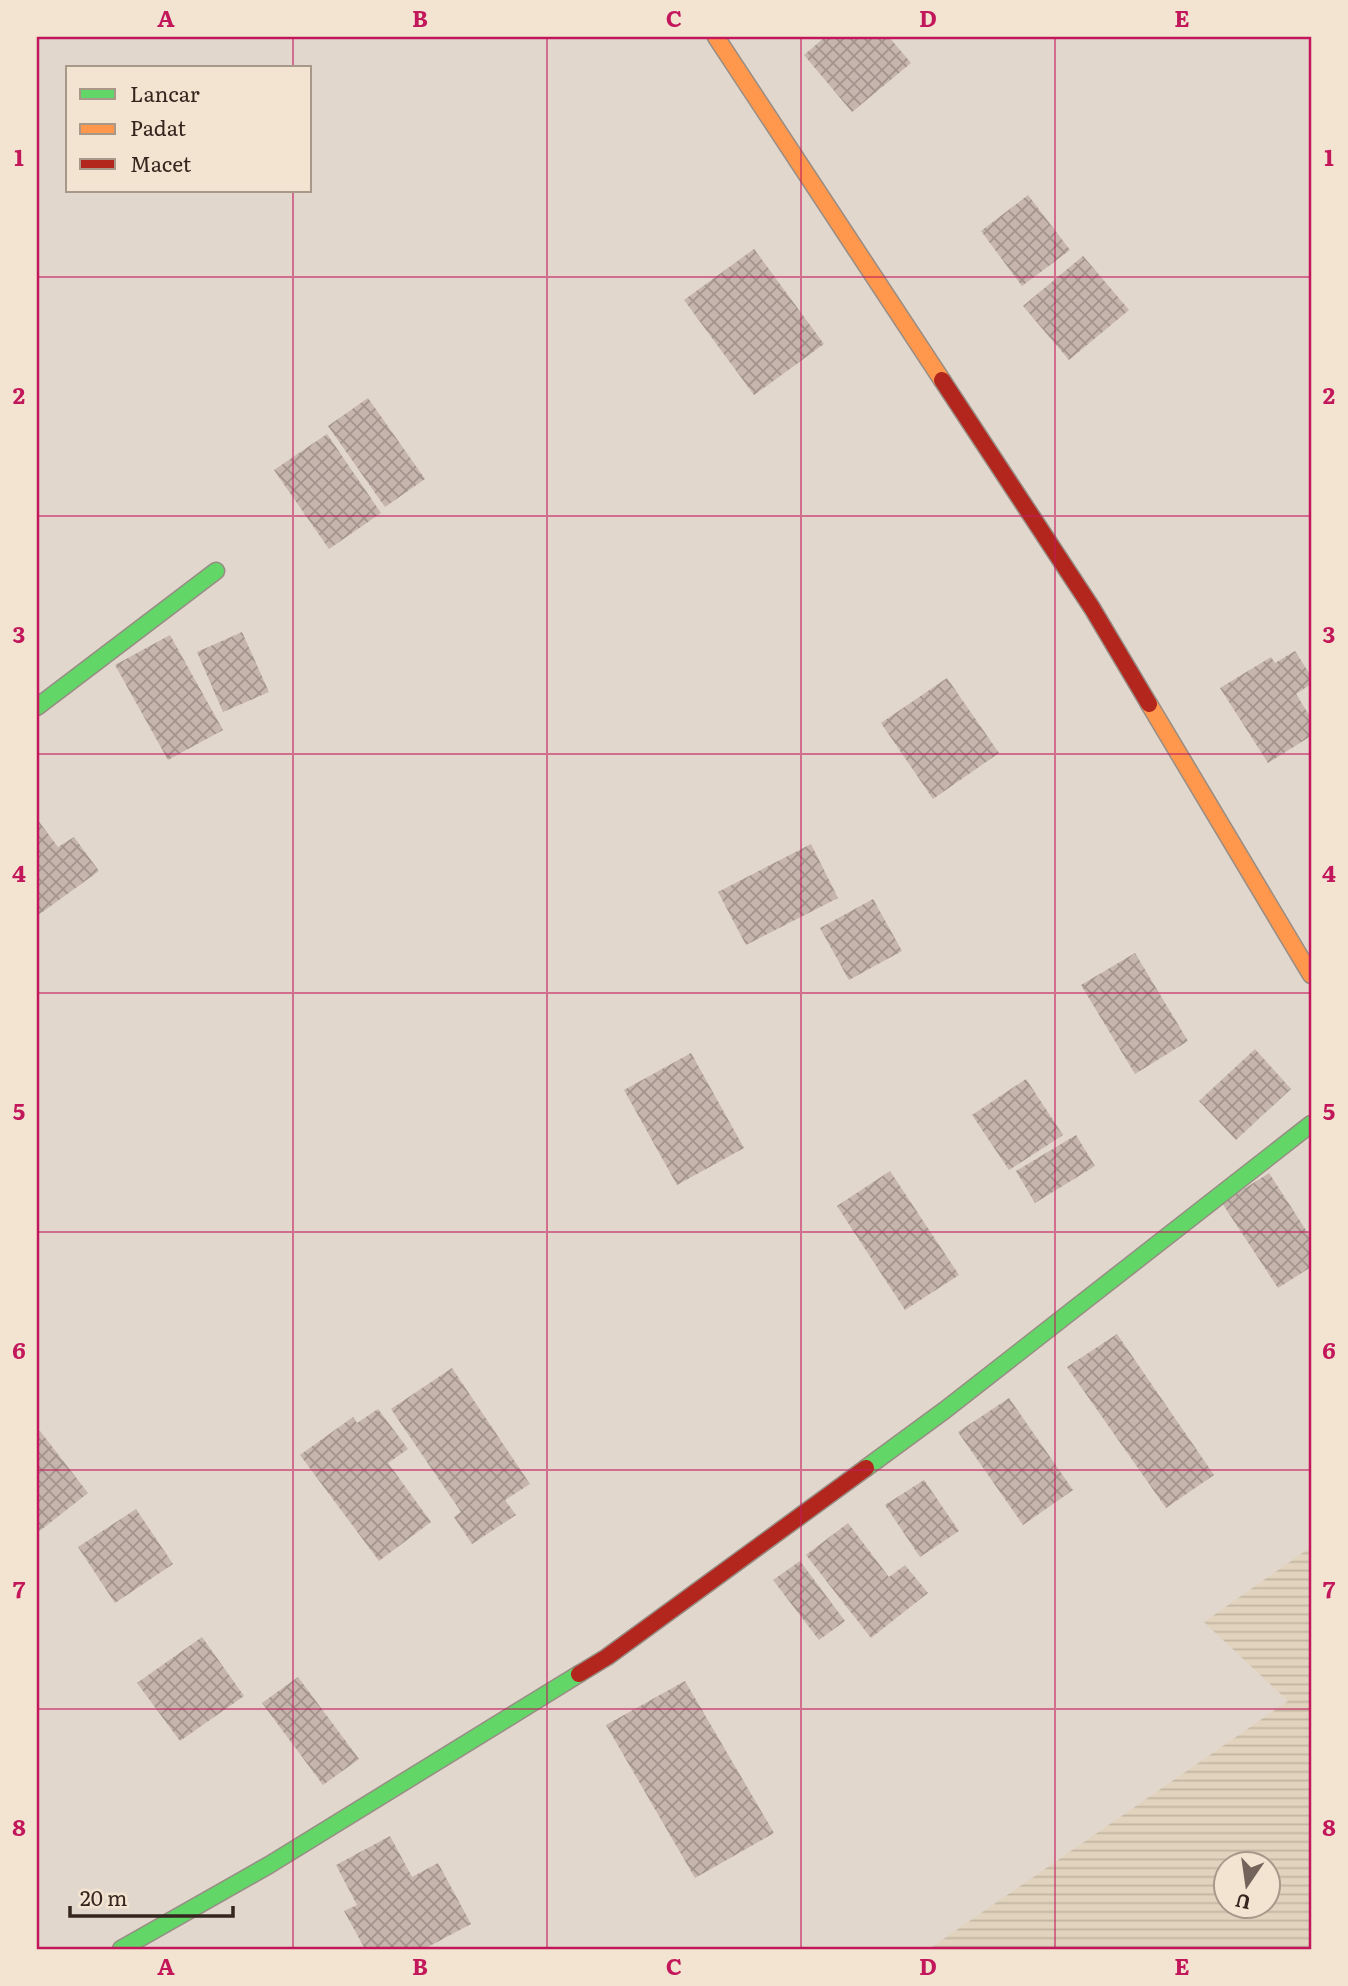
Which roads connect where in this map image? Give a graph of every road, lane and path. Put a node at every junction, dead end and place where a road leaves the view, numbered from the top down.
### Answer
1 (716, 37) edge
2 (216, 571) dead end
3 (37, 707) edge
4 (1311, 975) edge
5 (1311, 1124) edge
6 (121, 1949) edge

1 - 4 street
2 - 3 street
5 - 6 street

